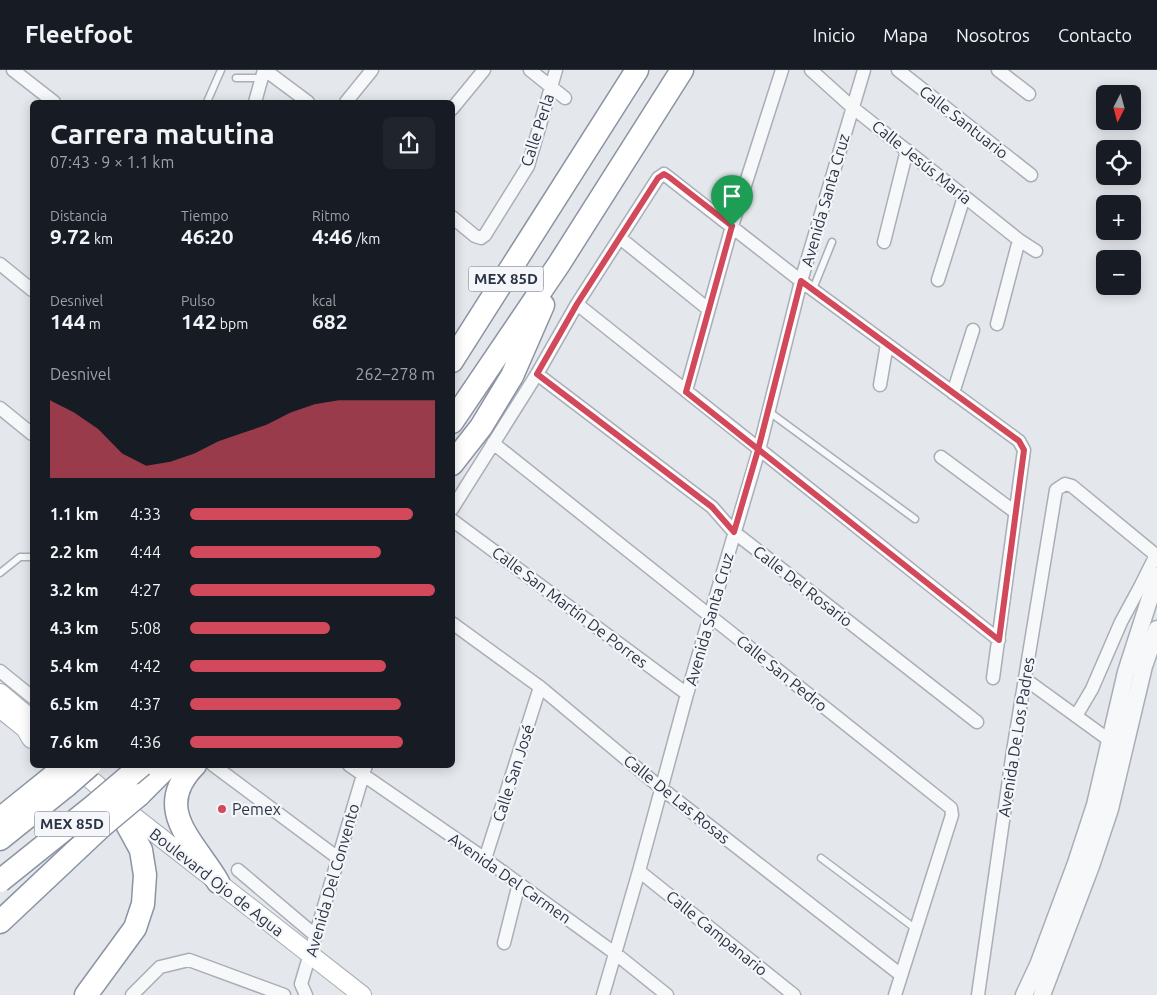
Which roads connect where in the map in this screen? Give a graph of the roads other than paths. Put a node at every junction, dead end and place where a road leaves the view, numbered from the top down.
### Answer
1 (13, 70) edge
2 (221, 70) edge
3 (372, 70) edge
4 (484, 70) edge
5 (530, 70) edge
6 (556, 70) edge
7 (637, 70) edge
8 (682, 70) edge
9 (782, 70) edge
10 (810, 70) edge
11 (864, 70) edge
12 (898, 70) edge
13 (998, 70) edge
14 (264, 73) edge
15 (236, 78) dead end
16 (551, 86) junction
17 (1029, 94) dead end
18 (566, 98) dead end
19 (51, 100) edge
20 (208, 100) edge
21 (255, 100) edge
22 (305, 100) edge
23 (348, 100) edge
24 (455, 105) edge
25 (852, 107) junction
26 (908, 150) junction
27 (1031, 175) dead end
28 (964, 196) junction
29 (455, 219) edge
30 (732, 226) junction
31 (620, 238) junction
32 (1020, 240) junction
33 (832, 242) dead end
34 (884, 242) dead end
35 (1036, 252) dead end
36 (0, 264) edge
37 (559, 264) junction
38 (938, 280) dead end
39 (801, 281) junction
40 (30, 288) edge
41 (813, 289) junction
42 (577, 304) junction
43 (708, 309) junction
44 (997, 324) dead end
45 (973, 330) dead end
46 (887, 344) junction
47 (455, 356) edge
48 (537, 374) junction
49 (880, 385) dead end
50 (686, 392) junction
51 (953, 393) junction
52 (0, 408) edge
53 (768, 411) junction
54 (455, 418) edge
55 (30, 430) edge
56 (493, 444) junction
57 (758, 450) junction
58 (941, 458) dead end
59 (455, 460) edge
60 (455, 504) edge
61 (1015, 512) junction
62 (915, 518) dead end
63 (455, 522) edge
64 (734, 532) junction
65 (1156, 555) edge
66 (30, 557) edge
67 (0, 573) edge
68 (1157, 576) edge
69 (710, 615) junction
70 (455, 625) edge
71 (1157, 629) edge
72 (999, 640) junction
73 (0, 671) edge
74 (993, 678) dead end
75 (1025, 679) junction
76 (540, 687) junction
77 (0, 694) edge
78 (687, 694) junction
79 (30, 696) edge
80 (0, 707) edge
81 (1076, 716) junction
82 (30, 718) edge
83 (0, 719) edge
84 (977, 722) dead end
85 (30, 735) edge
86 (1109, 740) junction
87 (30, 742) edge
88 (78, 768) edge
89 (138, 768) edge
90 (166, 768) edge
91 (193, 768) edge
92 (217, 768) edge
93 (364, 770) edge
94 (65, 771) edge
95 (661, 788) junction
96 (123, 817) junction
97 (0, 819) edge
98 (0, 840) edge
99 (338, 858) junction
100 (821, 858) dead end
101 (485, 859) junction
102 (238, 870) dead end
103 (639, 871) junction
104 (0, 881) edge
105 (218, 882) junction
106 (519, 883) junction
107 (0, 922) edge
108 (916, 929) junction
109 (316, 936) junction
110 (504, 943) dead end
111 (616, 954) junction
112 (308, 961) junction
113 (901, 975) junction
114 (86, 995) edge
115 (132, 995) edge
116 (284, 995) edge
117 (306, 995) edge
118 (343, 995) edge
119 (362, 995) edge
120 (603, 995) edge
121 (667, 995) edge
122 (794, 995) edge
123 (895, 995) edge
124 (978, 995) edge
125 (1024, 995) edge
126 (1042, 995) edge

1 - 19 street
2 - 20 lane
3 - 23 street
4 - 24 street
5 - 16 street
6 - 16 street, Calle Perla
7 - 47 highway, MEX 85D
8 - 37 highway, MEX 85D
9 - 30 street
10 - 25 street, Calle Jesús María
11 - 25 street, Avenida Santa Cruz
12 - 27 street, Calle Santuario
13 - 17 street
14 - 15 lane
14 - 21 street
14 - 22 street
16 - 18 street
16 - 29 street, Calle Perla
25 - 26 street, Calle Jesús María
25 - 39 street, Avenida Santa Cruz
26 - 28 street, Calle Jesús María
26 - 34 street
28 - 32 street, Calle Jesús María
28 - 38 street
30 - 31 street
30 - 39 street
30 - 43 street
31 - 42 street
31 - 43 street
32 - 35 street, Calle Jesús María
32 - 44 street
33 - 41 lane
36 - 40 street
37 - 54 highway, MEX 85D
37 - 59 highway
39 - 41 street
39 - 53 street, Avenida Santa Cruz
41 - 46 street
42 - 48 street
42 - 50 street
43 - 50 street
45 - 51 street
46 - 49 street
46 - 51 street
48 - 56 street
48 - 64 street, Calle Del Rosario
50 - 57 street
51 - 61 street
52 - 55 street
53 - 57 street, Avenida Santa Cruz
53 - 62 lane
56 - 60 street
56 - 69 street, Calle San Pedro
57 - 64 street, Avenida Santa Cruz
57 - 72 street
58 - 61 street
61 - 72 street
63 - 78 street, Calle San Martín De Porres
64 - 69 street, Avenida Santa Cruz
64 - 84 street, Calle Del Rosario
65 - 75 street, Avenida De Los Padres
65 - 81 street
66 - 67 lane
68 - 86 street
69 - 78 street, Avenida Santa Cruz
69 - 108 street, Calle San Pedro
70 - 76 street, Calle De Las Rosas
71 - 126 street
72 - 74 street
73 - 79 street
75 - 81 street
75 - 124 street, Avenida De Los Padres
76 - 95 street, Calle De Las Rosas
76 - 101 street, Calle San José
77 - 82 main road
78 - 95 street, Avenida Santa Cruz
80 - 85 main road
81 - 86 street
83 - 87 main road
86 - 125 street
88 - 94 highway, MEX 85D, bridge
89 - 104 highway, MEX 85D, bridge
90 - 107 highway, bridge
91 - 105 highway
92 - 99 street
93 - 99 street, Avenida Del Convento
93 - 101 street, Avenida Del Carmen
94 - 96 main road, Boulevard Ojo de Agua
94 - 97 highway
94 - 98 highway, MEX 85D
94 - 105 main road, Boulevard Ojo de Agua
95 - 103 street, Avenida Santa Cruz
95 - 113 street, Calle De Las Rosas
96 - 112 main road, Boulevard Ojo de Agua
96 - 114 highway
99 - 109 street, Avenida Del Convento
100 - 108 lane
101 - 106 street, Avenida Del Carmen
102 - 109 street
103 - 111 street, Avenida Santa Cruz
103 - 122 street, Calle Campanario
105 - 112 main road, Boulevard Ojo de Agua
106 - 110 street
106 - 111 street, Avenida Del Carmen
108 - 113 street
109 - 112 street, Avenida Del Convento
111 - 120 street, Avenida Santa Cruz
111 - 121 street, Avenida Del Carmen
112 - 117 street, Avenida Del Convento
112 - 118 main road, Boulevard Ojo de Agua
112 - 119 main road, Boulevard Ojo de Agua
113 - 123 street
115 - 116 street

